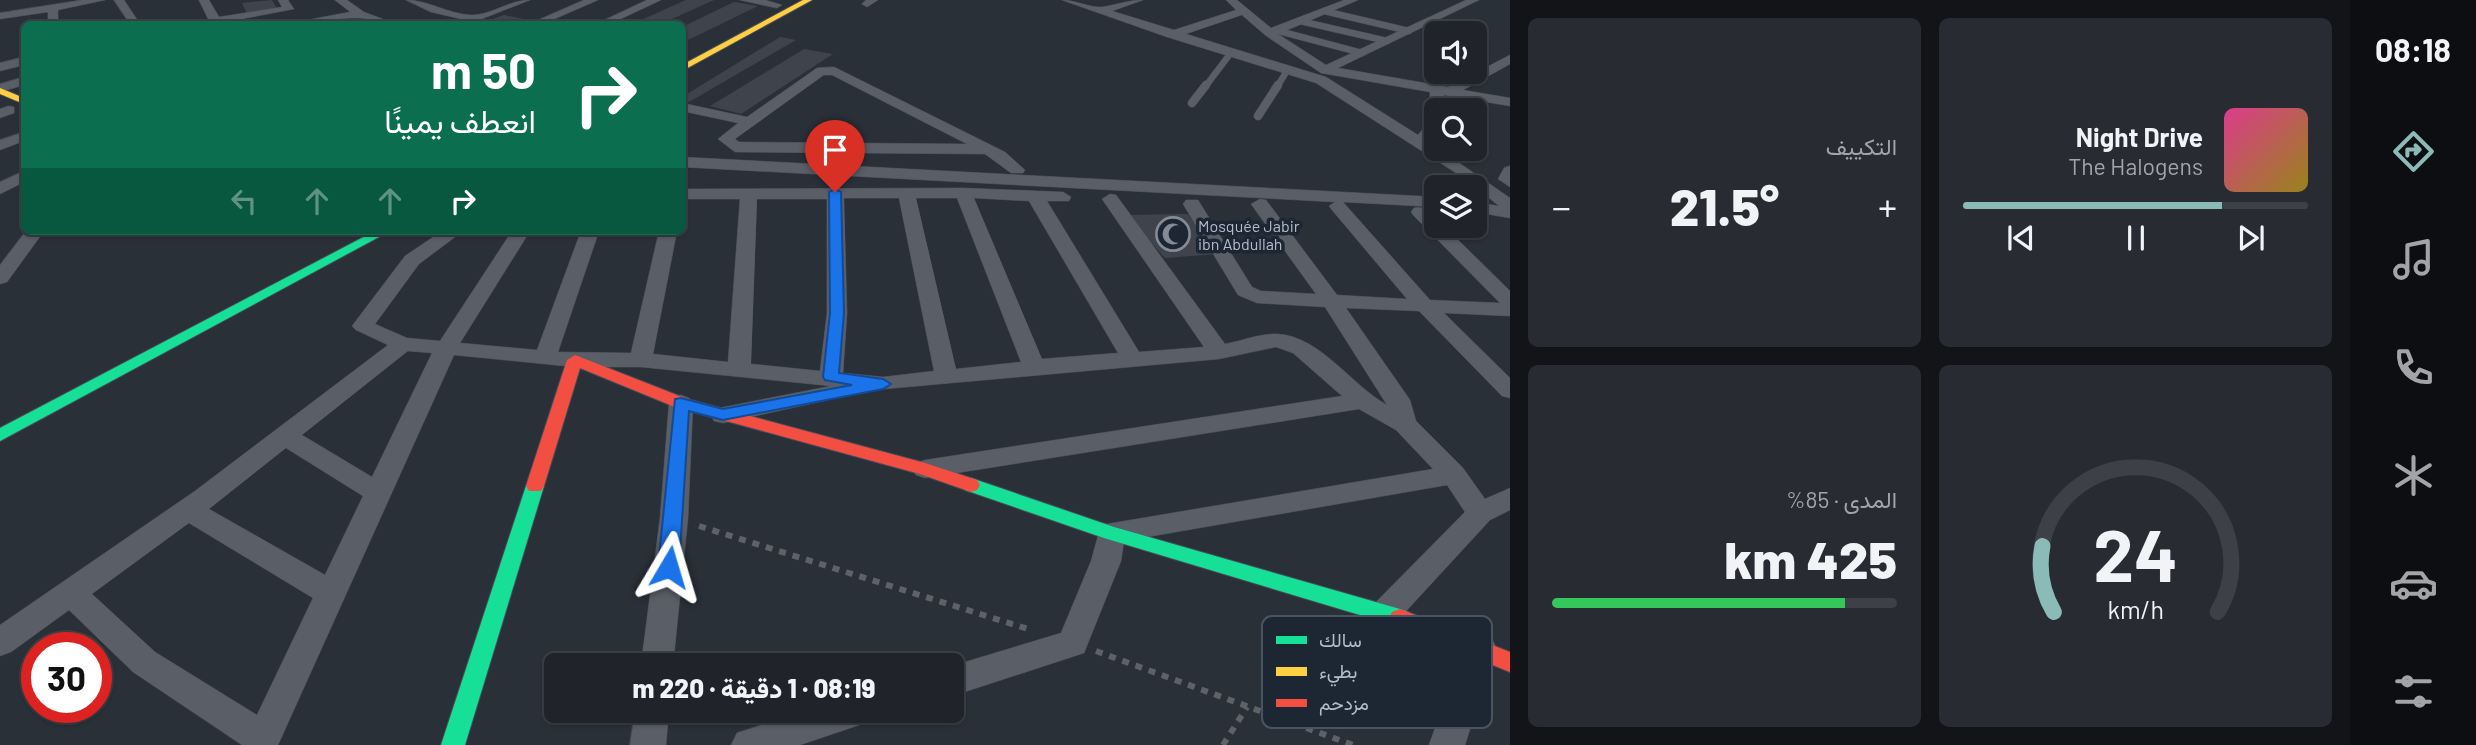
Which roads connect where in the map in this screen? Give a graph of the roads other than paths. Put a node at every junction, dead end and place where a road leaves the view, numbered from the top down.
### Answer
1 (100, 0) edge
2 (119, 0) edge
3 (204, 0) edge
4 (283, 0) edge
5 (340, 0) edge
6 (411, 0) edge
7 (495, 0) edge
8 (525, 0) edge
9 (593, 0) edge
10 (656, 0) edge
11 (745, 0) edge
12 (808, 0) edge
13 (1067, 0) edge
14 (1138, 0) edge
15 (1256, 0) edge
16 (1353, 0) edge
17 (1474, 0) edge
18 (782, 3) edge
19 (512, 4) junction
20 (1238, 6) edge
21 (53, 8) junction
22 (435, 10) junction
23 (1098, 10) junction
24 (1324, 12) junction
25 (360, 14) junction
26 (0, 16) edge
27 (474, 19) junction
28 (53, 21) edge
29 (133, 21) edge
30 (215, 21) joint
31 (312, 21) edge
32 (395, 21) edge
33 (403, 21) edge
34 (468, 21) edge
35 (542, 21) edge
36 (608, 21) edge
37 (1300, 21) junction
38 (1272, 31) junction
39 (1409, 31) junction
40 (1171, 36) junction
41 (1387, 41) junction
42 (1362, 52) junction
43 (1230, 54) junction
44 (686, 55) edge
45 (1510, 59) edge
46 (21, 62) edge
47 (0, 67) edge
48 (686, 67) edge
49 (1288, 69) junction
50 (1326, 77) junction
51 (21, 82) edge
52 (0, 90) edge
53 (1441, 92) junction
54 (21, 100) edge
55 (1510, 102) edge
56 (1192, 103) dead end
57 (686, 108) edge
58 (1258, 116) dead end
59 (748, 121) junction
60 (21, 137) edge
61 (0, 145) edge
62 (1419, 145) junction
63 (985, 149) junction
64 (686, 151) edge
65 (686, 162) edge
66 (1017, 170) junction
67 (1470, 175) edge
68 (1487, 177) edge
69 (1509, 177) edge
70 (21, 178) edge
71 (686, 178) edge
72 (1345, 185) dead end
73 (1487, 189) edge
74 (0, 190) edge
75 (835, 192) junction
76 (749, 193) junction
77 (906, 193) junction
78 (963, 193) junction
79 (686, 194) edge
80 (723, 194) junction
81 (1035, 196) junction
82 (1110, 199) junction
83 (1192, 204) junction
84 (1260, 204) junction
85 (1338, 206) junction
86 (1487, 207) edge
87 (1509, 208) edge
88 (1424, 209) edge
89 (1424, 209) edge
90 (1487, 213) edge
91 (32, 235) edge
92 (343, 235) edge
93 (376, 235) edge
94 (448, 235) edge
95 (517, 235) edge
96 (589, 235) edge
97 (667, 235) edge
98 (1456, 238) edge
99 (0, 278) edge
100 (1332, 302) junction
101 (1510, 302) edge
102 (1423, 304) junction
103 (1510, 310) edge
104 (175, 323) dead end
105 (403, 344) junction
106 (446, 348) junction
107 (1219, 352) junction
108 (545, 356) junction
109 (1132, 359) junction
110 (575, 360) junction
111 (641, 360) junction
112 (1034, 367) junction
113 (739, 369) junction
114 (946, 375) junction
115 (831, 377) junction
116 (883, 384) junction
117 (1510, 391) edge
118 (1362, 401) junction
119 (681, 403) junction
120 (723, 415) junction
121 (1405, 424) junction
122 (0, 435) edge
123 (284, 436) junction
124 (925, 469) junction
125 (1454, 475) junction
126 (377, 492) junction
127 (1510, 498) edge
128 (188, 510) junction
129 (1480, 513) junction
130 (1111, 533) junction
131 (70, 592) junction
132 (332, 594) junction
133 (1386, 612) junction
134 (1397, 616) edge
135 (0, 642) edge
136 (658, 653) edge
137 (1492, 653) edge
138 (1510, 662) edge
139 (964, 677) edge
140 (651, 723) edge
141 (818, 723) edge
142 (1453, 728) edge
143 (262, 741) edge
144 (453, 745) edge
145 (648, 745) edge
146 (749, 745) edge
147 (1447, 745) edge

1 - 21 street
2 - 29 street
3 - 30 street
4 - 30 street
5 - 25 street
6 - 22 street
7 - 19 street
8 - 19 street
9 - 35 street
10 - 36 street
11 - 18 street
12 - 48 street
13 - 23 street
14 - 23 street
15 - 20 street
16 - 24 street
17 - 39 street
18 - 44 street
19 - 27 street
20 - 38 street
20 - 40 street
21 - 26 street
21 - 28 street
22 - 27 street
22 - 33 street
23 - 40 street
24 - 37 street
24 - 39 lane
25 - 31 street
25 - 32 street
27 - 34 street
37 - 38 street
37 - 41 lane
38 - 42 lane
38 - 50 street
39 - 41 street
40 - 43 street
41 - 42 street
42 - 50 street
43 - 49 street
43 - 56 lane
45 - 53 street
46 - 47 street
49 - 50 street
49 - 58 lane
50 - 53 street
50 - 62 street
51 - 52 street
52 - 54 street
53 - 55 street
53 - 62 street
57 - 59 street
59 - 63 street
59 - 63 street
60 - 61 street
62 - 67 street
63 - 66 street
64 - 66 street
65 - 88 street
66 - 72 street
68 - 69 street
70 - 74 street
71 - 80 street
73 - 87 street
75 - 76 street
75 - 77 street
75 - 115 street
76 - 80 street
76 - 113 street
77 - 78 street
77 - 114 street
78 - 81 street
78 - 112 street
79 - 80 street
81 - 82 street
81 - 109 street
82 - 83 street
82 - 107 street
83 - 84 street
83 - 100 street
84 - 85 street
84 - 100 street
85 - 89 street
85 - 102 street
86 - 87 street
87 - 90 street
91 - 99 street
92 - 104 street
93 - 122 street
94 - 105 street
95 - 106 street
96 - 108 street
97 - 111 street
98 - 101 street
100 - 102 street
100 - 121 street
102 - 103 street
102 - 117 street
105 - 106 street
105 - 123 street
106 - 108 street
106 - 126 street
107 - 109 street
107 - 118 street
108 - 110 street
109 - 112 street
110 - 111 street
110 - 119 street
110 - 144 street
111 - 113 street
112 - 114 street
113 - 115 street
114 - 116 street
115 - 116 street
116 - 120 street
118 - 121 street
118 - 124 street
119 - 120 street
119 - 136 street
120 - 124 street
121 - 125 street
123 - 126 street
123 - 128 street
124 - 130 street
125 - 129 street
125 - 130 street
126 - 132 street
127 - 129 street
128 - 131 street
128 - 132 street
129 - 133 street
130 - 133 street
130 - 139 street
131 - 135 street
131 - 143 street
132 - 143 street
133 - 134 street
137 - 138 street
140 - 145 street
141 - 146 street
142 - 147 street

